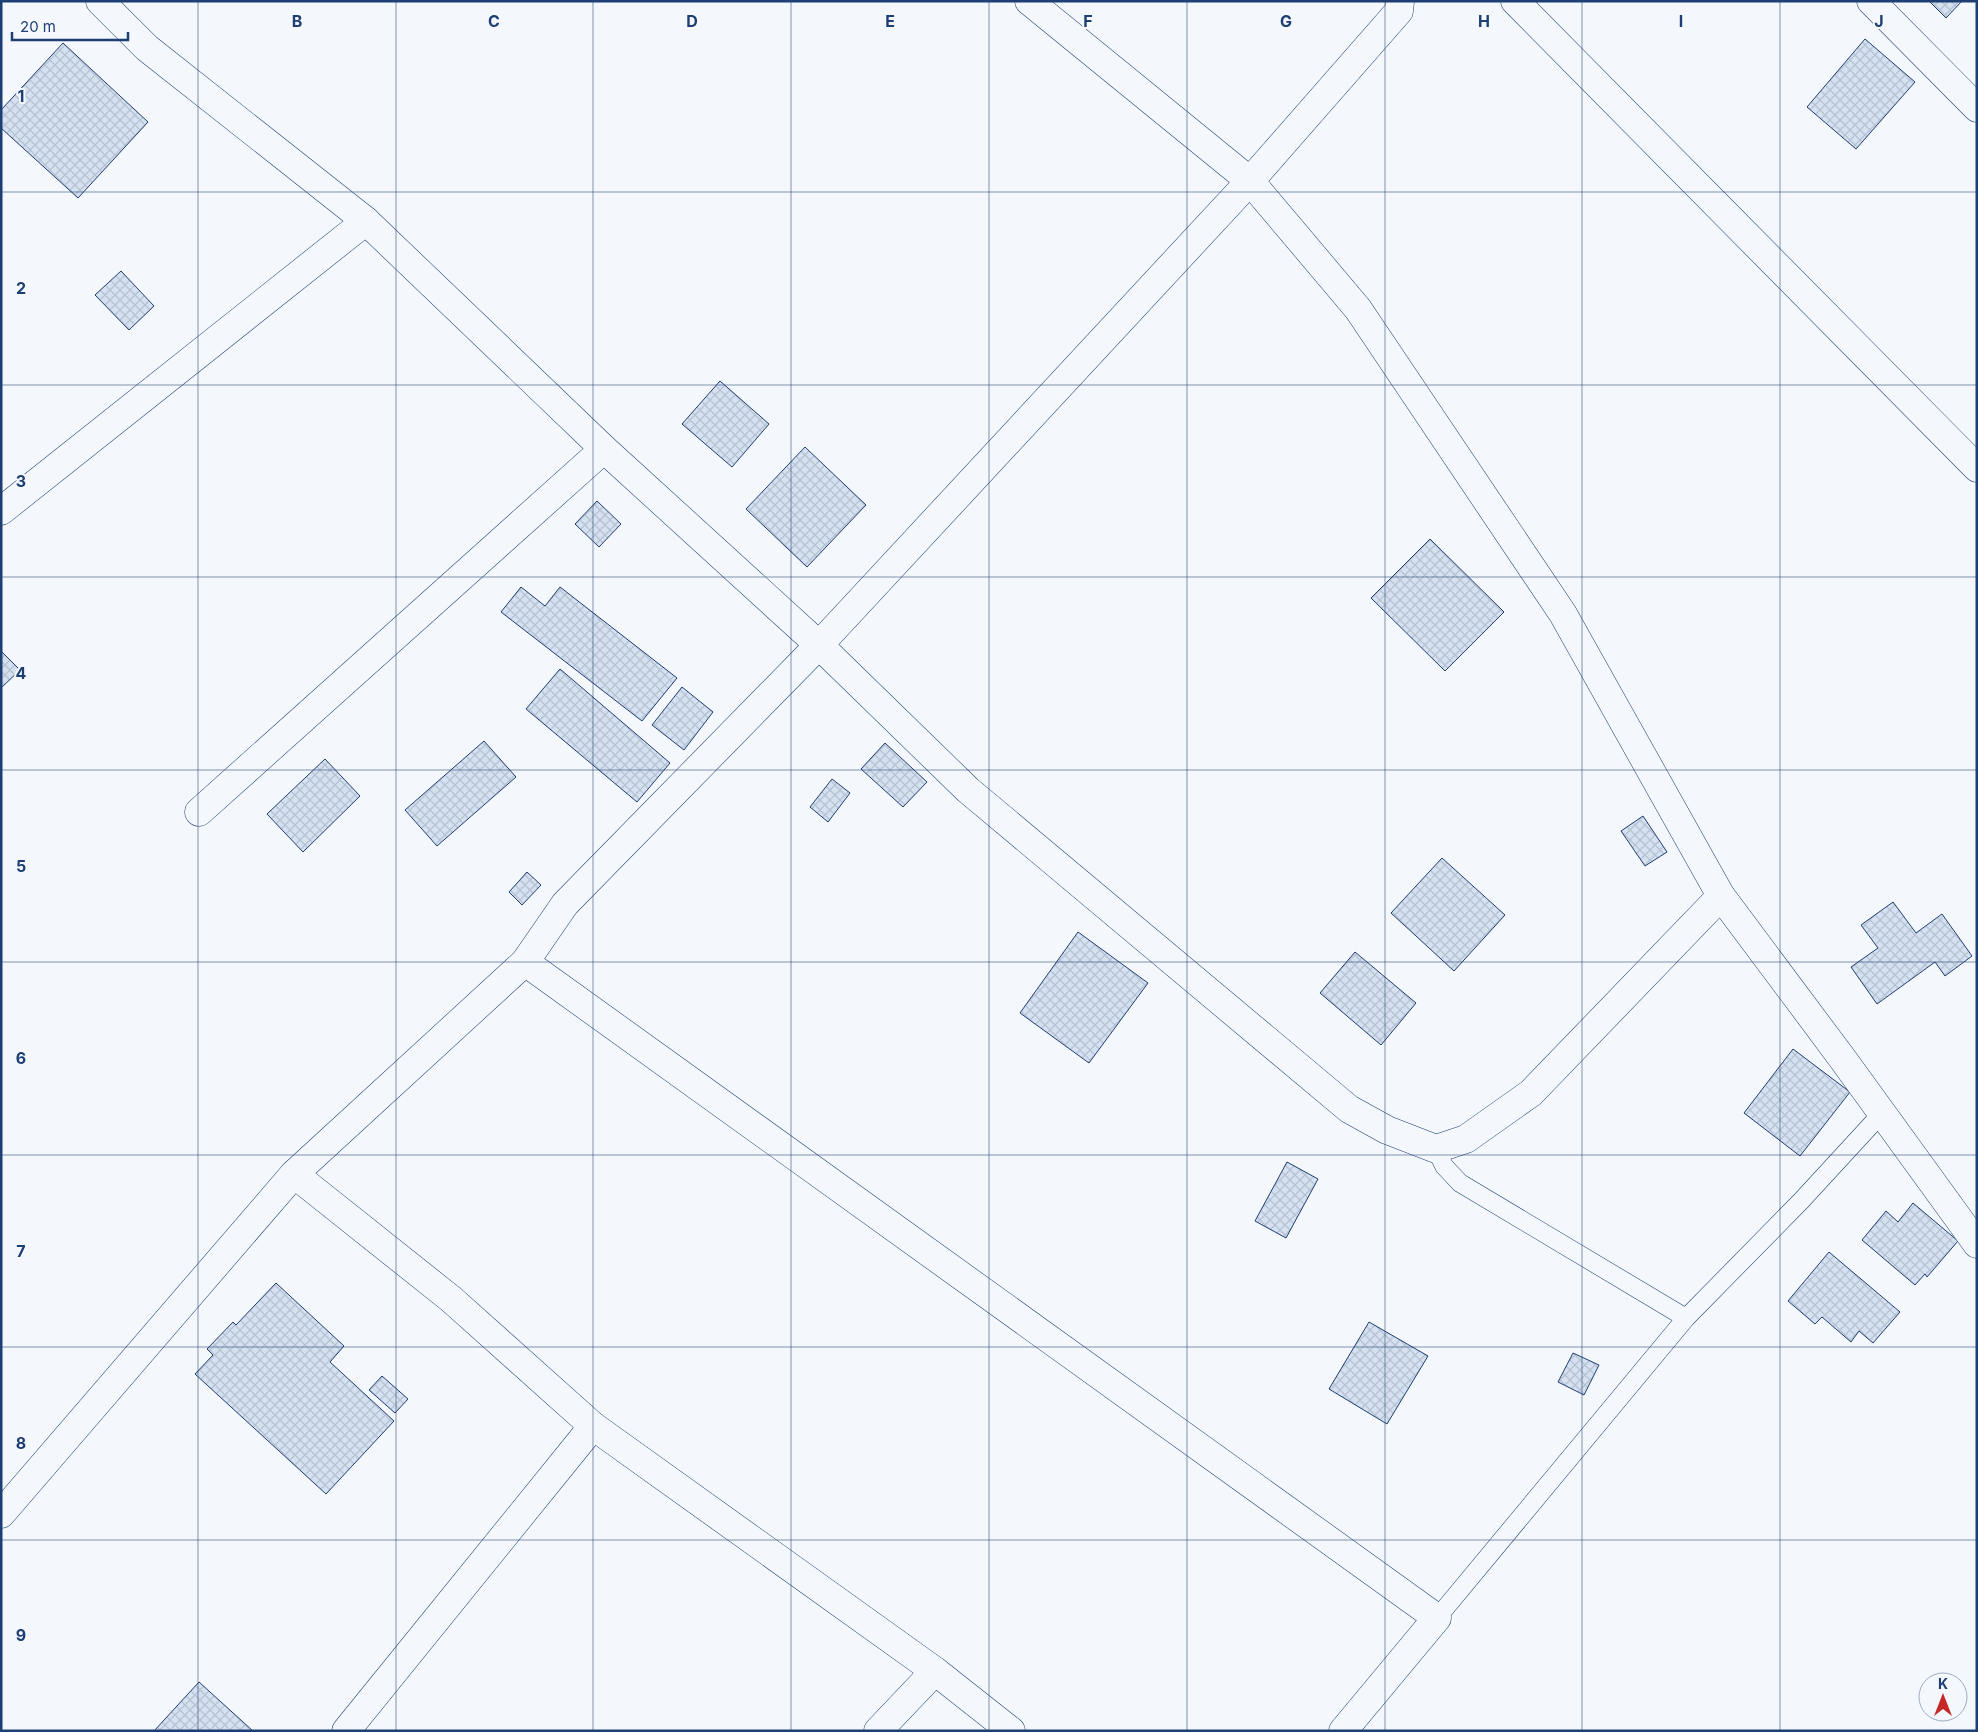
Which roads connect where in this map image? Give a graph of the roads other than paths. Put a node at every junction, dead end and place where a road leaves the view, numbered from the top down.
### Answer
1 (100, 1) edge
2 (1029, 1) edge
3 (1400, 1) edge
4 (1515, 1) edge
5 (1871, 1) edge
6 (1977, 108) edge
7 (1250, 181) junction
8 (366, 221) junction
9 (604, 449) junction
10 (1977, 468) edge
11 (1, 511) edge
12 (818, 645) junction
13 (199, 812) dead end
14 (1721, 896) junction
15 (525, 962) junction
16 (1882, 1113) junction
17 (1436, 1149) junction
18 (294, 1174) junction
19 (1977, 1244) edge
20 (1686, 1318) junction
21 (593, 1426) junction
22 (1, 1514) edge
23 (1437, 1618) junction
24 (934, 1671) junction
25 (346, 1731) edge
26 (878, 1731) edge
27 (1010, 1731) edge
28 (1343, 1731) edge

1 - 8 street
2 - 7 street
3 - 7 street
4 - 10 street
5 - 6 street
7 - 12 street
7 - 14 street
8 - 9 street
8 - 11 street
9 - 12 street
9 - 13 street
12 - 15 street
12 - 17 street
14 - 16 street
14 - 17 street
15 - 18 street
15 - 23 street
16 - 19 street
16 - 20 lane
17 - 20 lane
18 - 21 street
18 - 22 street
20 - 23 lane
21 - 24 street
21 - 25 street
23 - 28 street
24 - 26 street
24 - 27 street

